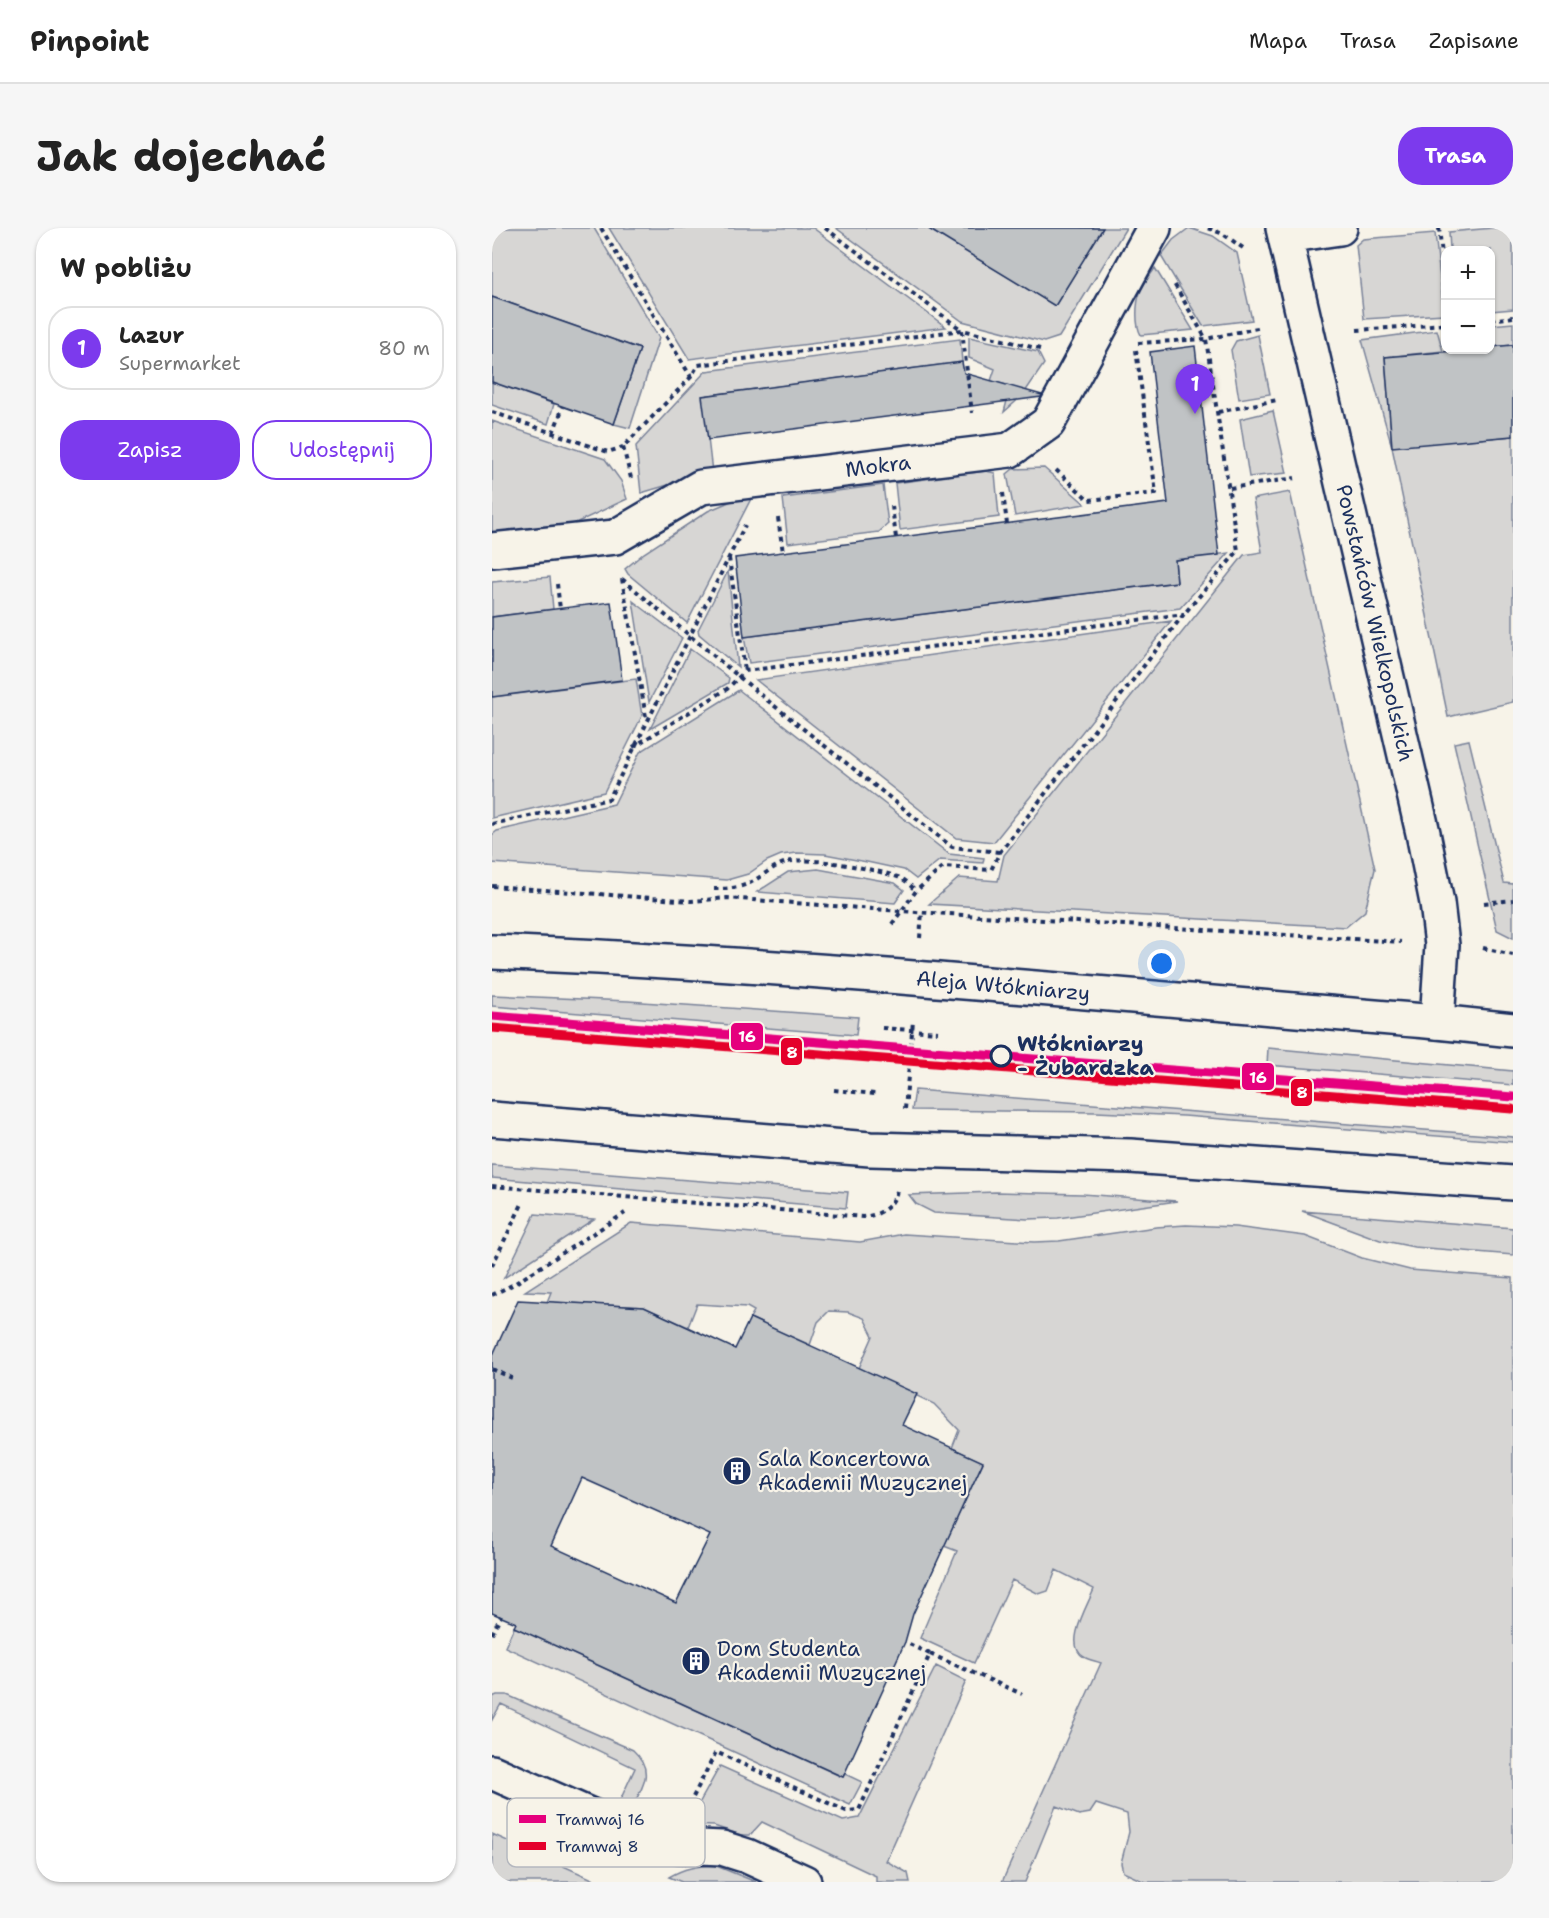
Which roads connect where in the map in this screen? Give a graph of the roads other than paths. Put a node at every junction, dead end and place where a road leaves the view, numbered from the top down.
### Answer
1 (1340, 228) edge
2 (1284, 232) edge
3 (1150, 234) edge
4 (492, 550) edge
5 (492, 952) edge
6 (1437, 1022) junction
7 (1513, 1030) edge
8 (492, 1119) edge
9 (1513, 1183) edge
10 (492, 1772) edge
11 (551, 1798) edge
12 (705, 1848) edge
13 (804, 1882) edge

1 - 2 main road
2 - 6 main road, Powstańców Wielkopolskich
3 - 4 main road, Mokra
5 - 6 main road, Aleja Włókniarzy
6 - 7 main road, Aleja Włókniarzy
8 - 9 main road
10 - 11 main road
12 - 13 main road

